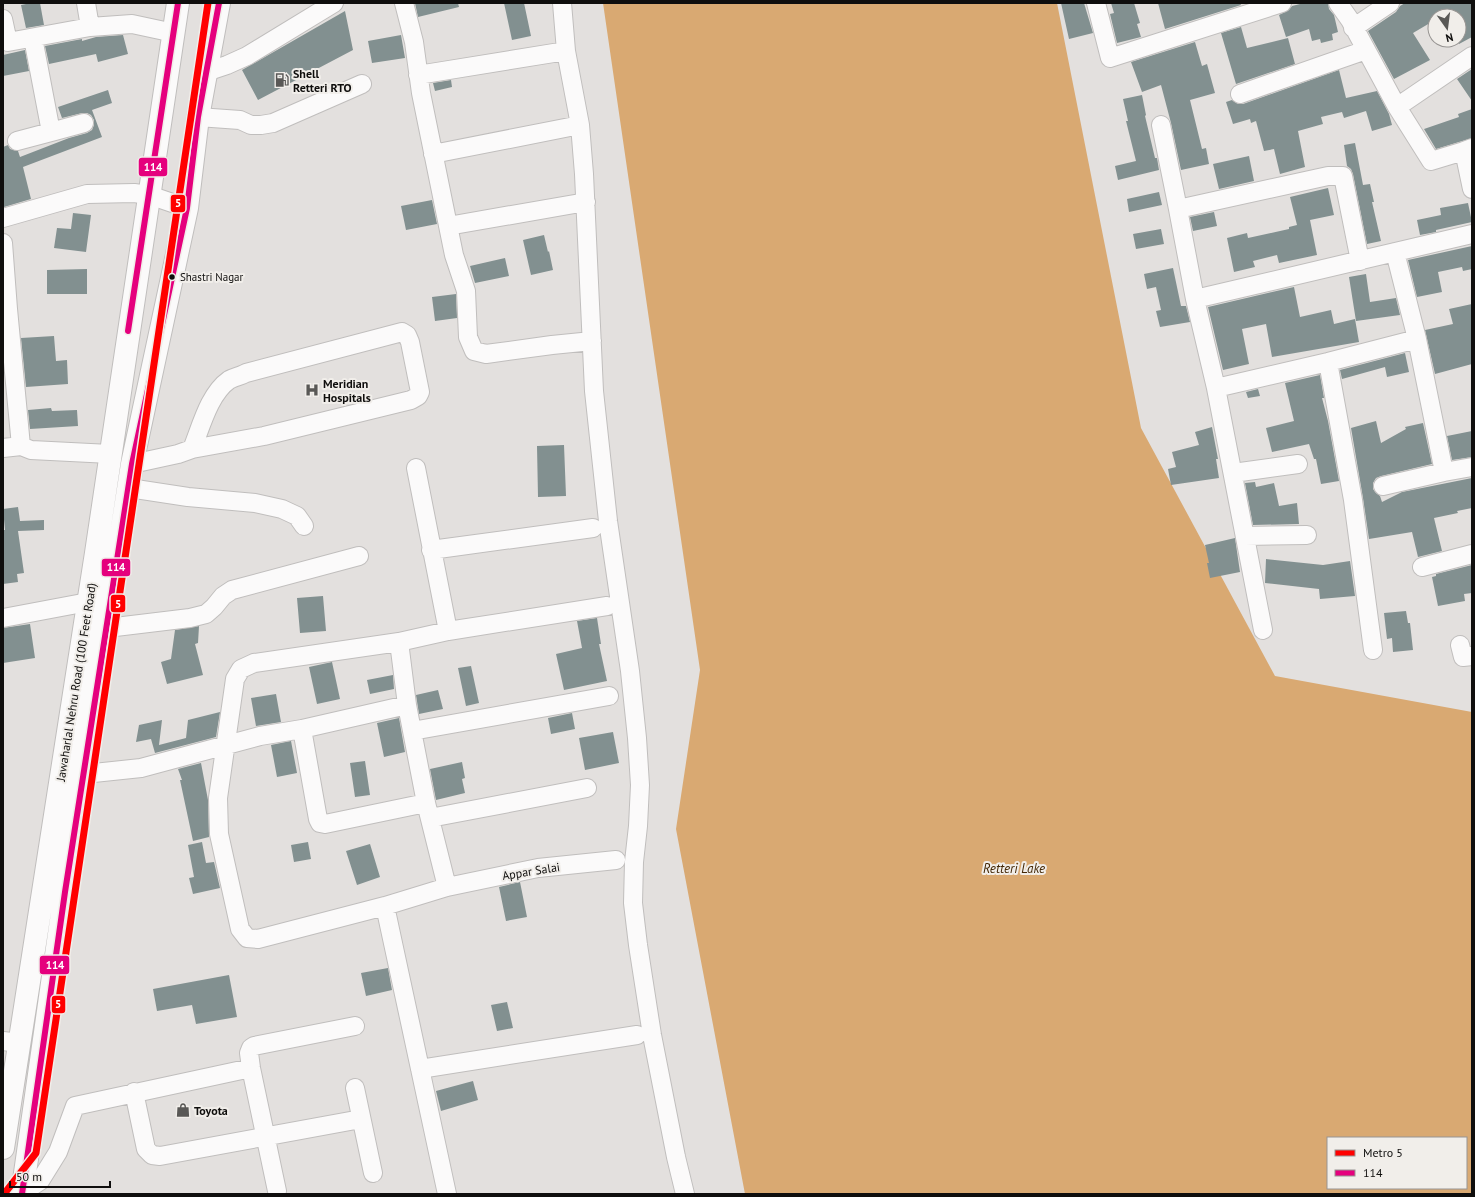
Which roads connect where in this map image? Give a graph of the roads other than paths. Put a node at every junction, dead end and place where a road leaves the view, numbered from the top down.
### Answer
1 (86, 3) edge
2 (178, 3) edge
3 (219, 3) edge
4 (334, 3) edge
5 (404, 3) edge
6 (562, 3) edge
7 (1096, 3) edge
8 (1282, 3) edge
9 (1338, 3) edge
10 (1390, 3) edge
11 (3, 19) edge
12 (90, 27) junction
13 (1354, 28) junction
14 (174, 33) junction
15 (33, 38) junction
16 (1366, 50) junction
17 (566, 52) junction
18 (1472, 56) edge
19 (206, 72) junction
20 (418, 75) junction
21 (362, 84) dead end
22 (1240, 94) dead end
23 (1398, 107) junction
24 (198, 117) junction
25 (84, 124) dead end
26 (1161, 125) dead end
27 (580, 126) junction
28 (51, 132) junction
29 (16, 141) dead end
30 (1468, 149) edge
31 (433, 154) junction
32 (1472, 188) edge
33 (149, 195) junction
34 (586, 202) junction
35 (187, 208) junction
36 (1178, 209) junction
37 (3, 218) edge
38 (448, 226) junction
39 (1472, 234) edge
40 (3, 243) edge
41 (1395, 252) junction
42 (1360, 261) junction
43 (1196, 299) junction
44 (5, 309) edge
45 (1417, 339) junction
46 (592, 341) junction
47 (1328, 362) junction
48 (1216, 388) junction
49 (21, 446) junction
50 (3, 448) edge
51 (192, 449) junction
52 (110, 454) junction
53 (132, 464) junction
54 (1298, 464) dead end
55 (1472, 467) edge
56 (416, 468) dead end
57 (1444, 472) junction
58 (1233, 473) junction
59 (1383, 486) dead end
60 (129, 488) junction
61 (304, 526) dead end
62 (593, 528) dead end
63 (1307, 535) dead end
64 (1245, 536) junction
65 (431, 550) junction
66 (1472, 554) edge
67 (359, 556) dead end
68 (1422, 567) dead end
69 (88, 602) junction
70 (607, 606) dead end
71 (3, 618) edge
72 (107, 628) junction
73 (1263, 630) dead end
74 (448, 631) junction
75 (399, 642) junction
76 (1373, 650) dead end
77 (609, 696) dead end
78 (407, 705) junction
79 (302, 728) junction
80 (412, 731) junction
81 (226, 745) junction
82 (84, 774) junction
83 (587, 788) dead end
84 (428, 810) junction
85 (616, 860) dead end
86 (447, 887) junction
87 (385, 906) junction
88 (356, 1026) dead end
89 (637, 1035) dead end
90 (11, 1042) edge
91 (251, 1068) junction
92 (420, 1069) junction
93 (355, 1088) dead end
94 (134, 1092) junction
95 (361, 1119) junction
96 (265, 1136) junction
97 (3, 1148) edge
98 (373, 1173) dead end
99 (277, 1190) dead end
100 (22, 1193) edge
101 (447, 1194) edge
102 (686, 1194) edge

1 - 12 street
2 - 14 main road, Jawaharlal Nehru Road (100 Feet Road)
3 - 19 main road, Jawaharlal Nehru Road (100 Feet Road)
4 - 19 street
5 - 20 street
6 - 17 street
7 - 8 street
9 - 13 street
10 - 13 street
11 - 15 street
12 - 14 street
12 - 15 street
13 - 16 street
14 - 33 main road, Jawaharlal Nehru Road (100 Feet Road)
15 - 28 street
16 - 22 street
16 - 23 street
17 - 20 street
17 - 27 street
18 - 23 street
19 - 24 main road, Jawaharlal Nehru Road (100 Feet Road)
20 - 31 street
21 - 24 street
23 - 30 street
24 - 35 main road, Jawaharlal Nehru Road (100 Feet Road)
25 - 28 street
26 - 36 street
27 - 31 street
27 - 34 street
28 - 29 street
30 - 32 street
31 - 38 street
33 - 35 street
33 - 37 street
33 - 52 main road, Jawaharlal Nehru Road (100 Feet Road)
34 - 38 street
34 - 46 street
35 - 53 main road, Jawaharlal Nehru Road (100 Feet Road)
36 - 42 street
36 - 43 street
38 - 46 street
39 - 41 street
40 - 44 street
41 - 42 street
41 - 45 street
42 - 43 street
43 - 48 street
44 - 49 street
45 - 47 street
45 - 57 street
46 - 102 street
47 - 48 street
47 - 76 street
48 - 58 street
49 - 50 street
49 - 52 street
51 - 51 street
51 - 53 street
52 - 69 main road, Jawaharlal Nehru Road (100 Feet Road)
53 - 60 main road, Jawaharlal Nehru Road (100 Feet Road)
54 - 58 street
55 - 57 street
56 - 65 street
57 - 59 street
58 - 64 street
60 - 61 street
60 - 72 main road, Jawaharlal Nehru Road (100 Feet Road)
62 - 65 street
63 - 64 street
64 - 73 street
65 - 74 street
66 - 68 street
67 - 72 street
69 - 71 street
69 - 90 main road, Jawaharlal Nehru Road (100 Feet Road)
70 - 74 street, Appar Salai
72 - 82 main road, Jawaharlal Nehru Road (100 Feet Road)
74 - 75 street, Appar Salai
75 - 78 street
75 - 81 street, Appar Salai
77 - 80 street
78 - 79 street
78 - 80 street
79 - 81 street
79 - 84 street
80 - 84 street
81 - 82 street
81 - 87 street, Appar Salai
82 - 100 main road, Jawaharlal Nehru Road (100 Feet Road)
83 - 84 street
84 - 86 street
85 - 86 street, Appar Salai
86 - 87 street, Appar Salai
87 - 92 street
88 - 91 street
89 - 92 street
90 - 97 main road, Jawaharlal Nehru Road (100 Feet Road)
91 - 94 street
91 - 96 street
92 - 101 street
93 - 95 street
94 - 96 street
94 - 100 street
95 - 96 street
95 - 98 street
96 - 99 street

